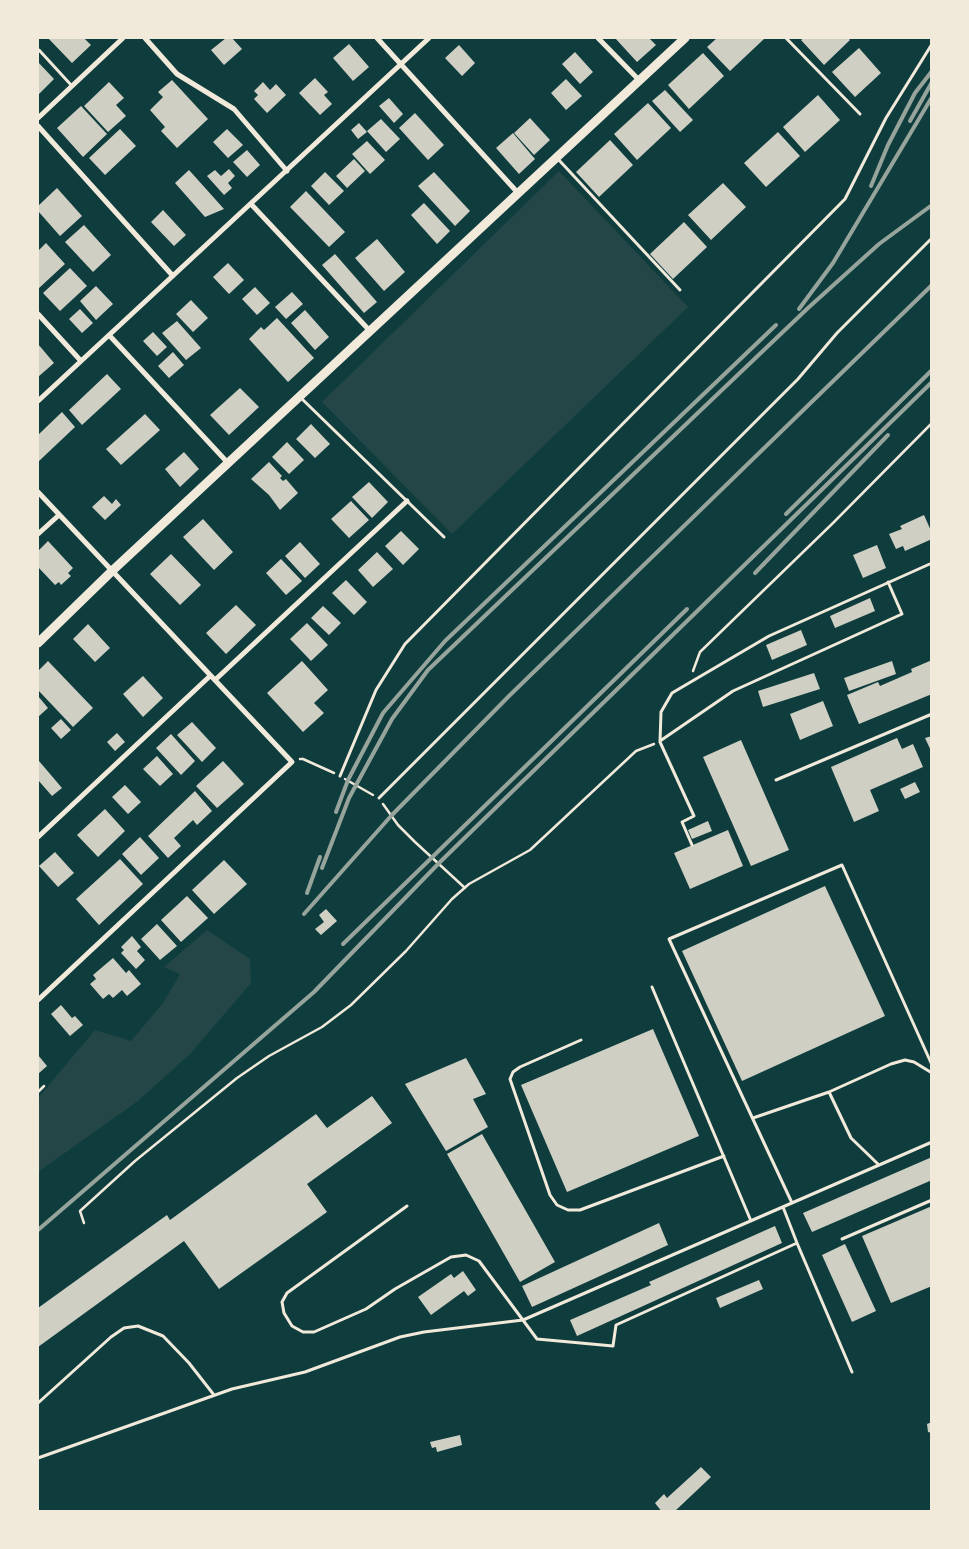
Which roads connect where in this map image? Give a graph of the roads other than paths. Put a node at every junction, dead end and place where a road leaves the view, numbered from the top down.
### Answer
1 (123, 38) edge
2 (145, 38) edge
3 (377, 38) edge
4 (430, 38) edge
5 (598, 38) edge
6 (685, 38) edge
7 (786, 38) edge
8 (932, 44) edge
9 (39, 50) edge
10 (401, 64) junction
11 (639, 80) junction
12 (72, 86) junction
13 (860, 114) dead end
14 (38, 118) edge
15 (38, 126) edge
16 (556, 158) junction
17 (287, 171) junction
18 (518, 193) junction
19 (250, 204) junction
20 (932, 238) edge
21 (173, 276) junction
22 (680, 290) dead end
23 (38, 314) edge
24 (370, 331) junction
25 (109, 334) junction
26 (81, 361) junction
27 (300, 396) junction
28 (38, 401) edge
29 (228, 463) junction
30 (38, 492) edge
31 (407, 501) junction
32 (59, 515) junction
33 (38, 534) edge
34 (444, 537) dead end
35 (932, 563) edge
36 (112, 571) junction
37 (888, 582) junction
38 (38, 643) edge
39 (210, 676) junction
40 (215, 680) junction
41 (932, 714) edge
42 (660, 742) junction
43 (340, 776) dead end
44 (776, 780) dead end
45 (378, 798) road end
46 (38, 837) edge
47 (692, 845) dead end
48 (652, 987) dead end
49 (38, 1000) edge
50 (581, 1040) dead end
51 (932, 1065) edge
52 (932, 1073) edge
53 (829, 1092) junction
54 (753, 1118) junction
55 (932, 1142) edge
56 (724, 1156) junction
57 (879, 1165) junction
58 (932, 1200) edge
59 (792, 1203) junction
60 (407, 1206) dead end
61 (783, 1207) junction
62 (751, 1221) junction
63 (842, 1239) dead end
64 (797, 1243) junction
65 (522, 1320) junction
66 (852, 1372) dead end
67 (214, 1395) junction
68 (38, 1403) edge
69 (38, 1458) edge

1 - 12 street
2 - 17 street
3 - 10 street
4 - 10 street
5 - 11 street
6 - 11 street
7 - 13 lane
8 - 43 lane
9 - 12 lane
10 - 17 street
10 - 18 street
11 - 16 street
12 - 14 street
15 - 21 street
16 - 18 street
16 - 22 lane
17 - 19 street
18 - 24 street
19 - 21 street
19 - 24 street
20 - 45 lane
21 - 25 street
23 - 26 street
24 - 27 street
25 - 26 street
25 - 29 street
26 - 28 street
27 - 29 street
27 - 31 lane
29 - 36 street
30 - 32 street
31 - 34 lane
31 - 40 street
32 - 33 street
32 - 36 street
35 - 37 lane
36 - 38 street
36 - 39 street
37 - 42 lane
37 - 42 lane
39 - 40 street
39 - 46 street
40 - 49 street
41 - 44 lane
42 - 47 lane
48 - 56 lane
50 - 56 lane
51 - 54 lane
52 - 53 lane
53 - 54 lane
53 - 57 lane
54 - 59 lane
55 - 57 lane
56 - 62 lane
57 - 59 lane
58 - 63 lane
59 - 61 lane
60 - 65 lane
61 - 62 lane
61 - 64 lane
62 - 65 lane
64 - 65 lane
64 - 66 lane
65 - 67 lane
67 - 68 lane
67 - 69 lane

